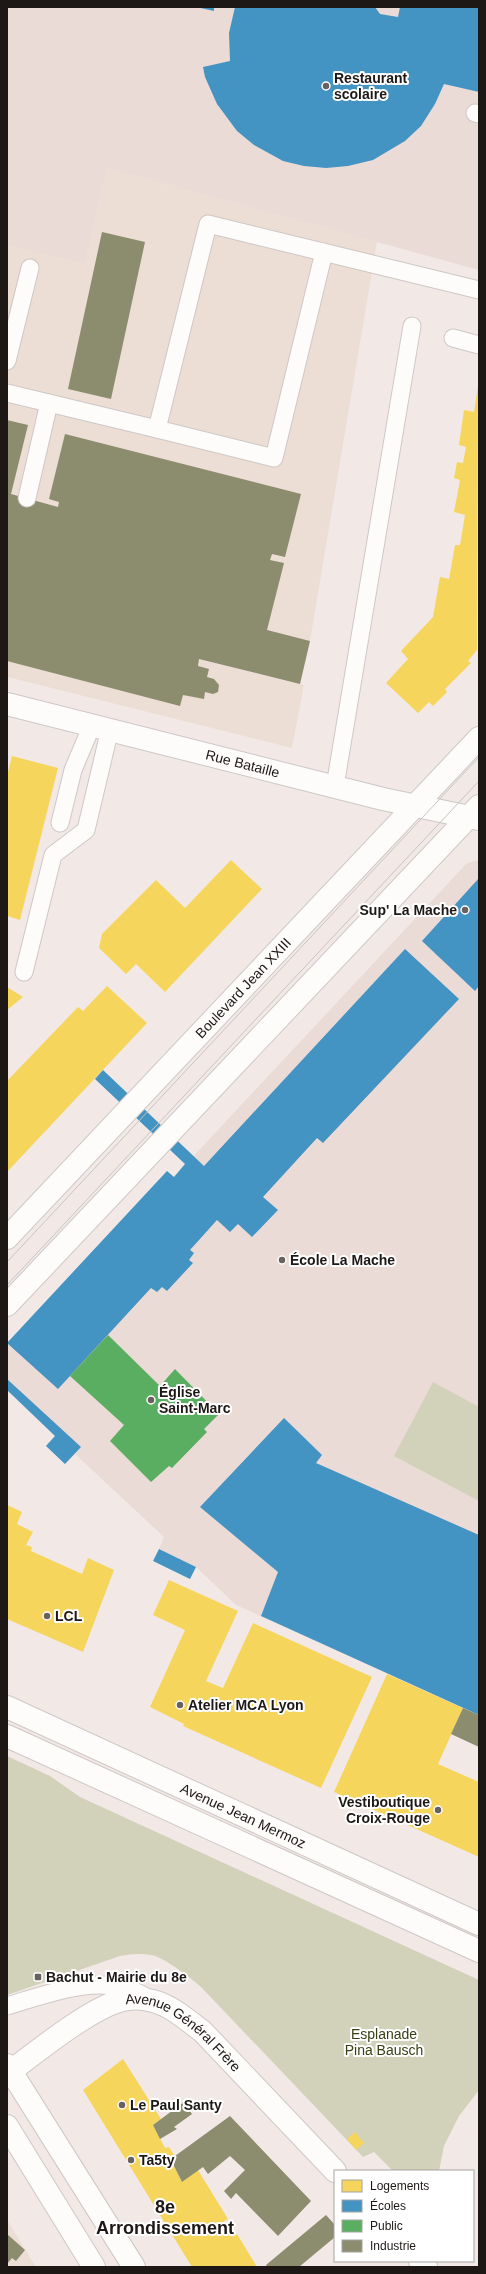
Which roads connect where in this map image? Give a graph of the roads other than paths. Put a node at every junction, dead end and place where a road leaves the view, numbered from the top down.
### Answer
1 (324, 252) junction
2 (30, 268) dead end
3 (479, 290) edge
4 (412, 326) dead end
5 (453, 338) dead end
6 (479, 345) edge
7 (7, 361) edge
8 (7, 393) edge
9 (50, 403) junction
10 (157, 430) junction
11 (27, 498) dead end
12 (7, 704) edge
13 (101, 727) junction
14 (479, 738) edge
15 (335, 786) junction
16 (416, 805) junction
17 (476, 814) edge
18 (60, 823) dead end
19 (24, 972) dead end
20 (7, 1238) edge
21 (7, 1305) edge
22 (7, 1707) edge
23 (7, 1736) edge
24 (479, 1924) edge
25 (479, 1951) edge
26 (153, 2001) junction
27 (7, 2006) edge
28 (8, 2070) edge
29 (7, 2126) edge
30 (334, 2170) edge
31 (94, 2267) edge
32 (134, 2267) edge

1 - 3 lane
1 - 10 lane
1 - 10 lane
2 - 7 lane
4 - 15 lane
5 - 6 lane
8 - 9 lane
9 - 10 lane
9 - 11 lane
12 - 13 main road, Rue Bataille
13 - 15 main road, Rue Bataille
13 - 18 lane
13 - 19 lane
14 - 16 main road, Boulevard Jean XXIII
15 - 16 main road, Rue Bataille
16 - 17 main road, Rue Bataille
16 - 20 main road, Boulevard Jean XXIII
17 - 21 main road
22 - 24 main road, Avenue Jean Mermoz
23 - 25 main road, Avenue Jean Mermoz
26 - 27 lane
26 - 28 main road, Avenue Général Frère
26 - 30 main road, Avenue Général Frère
28 - 32 main road
29 - 31 main road

